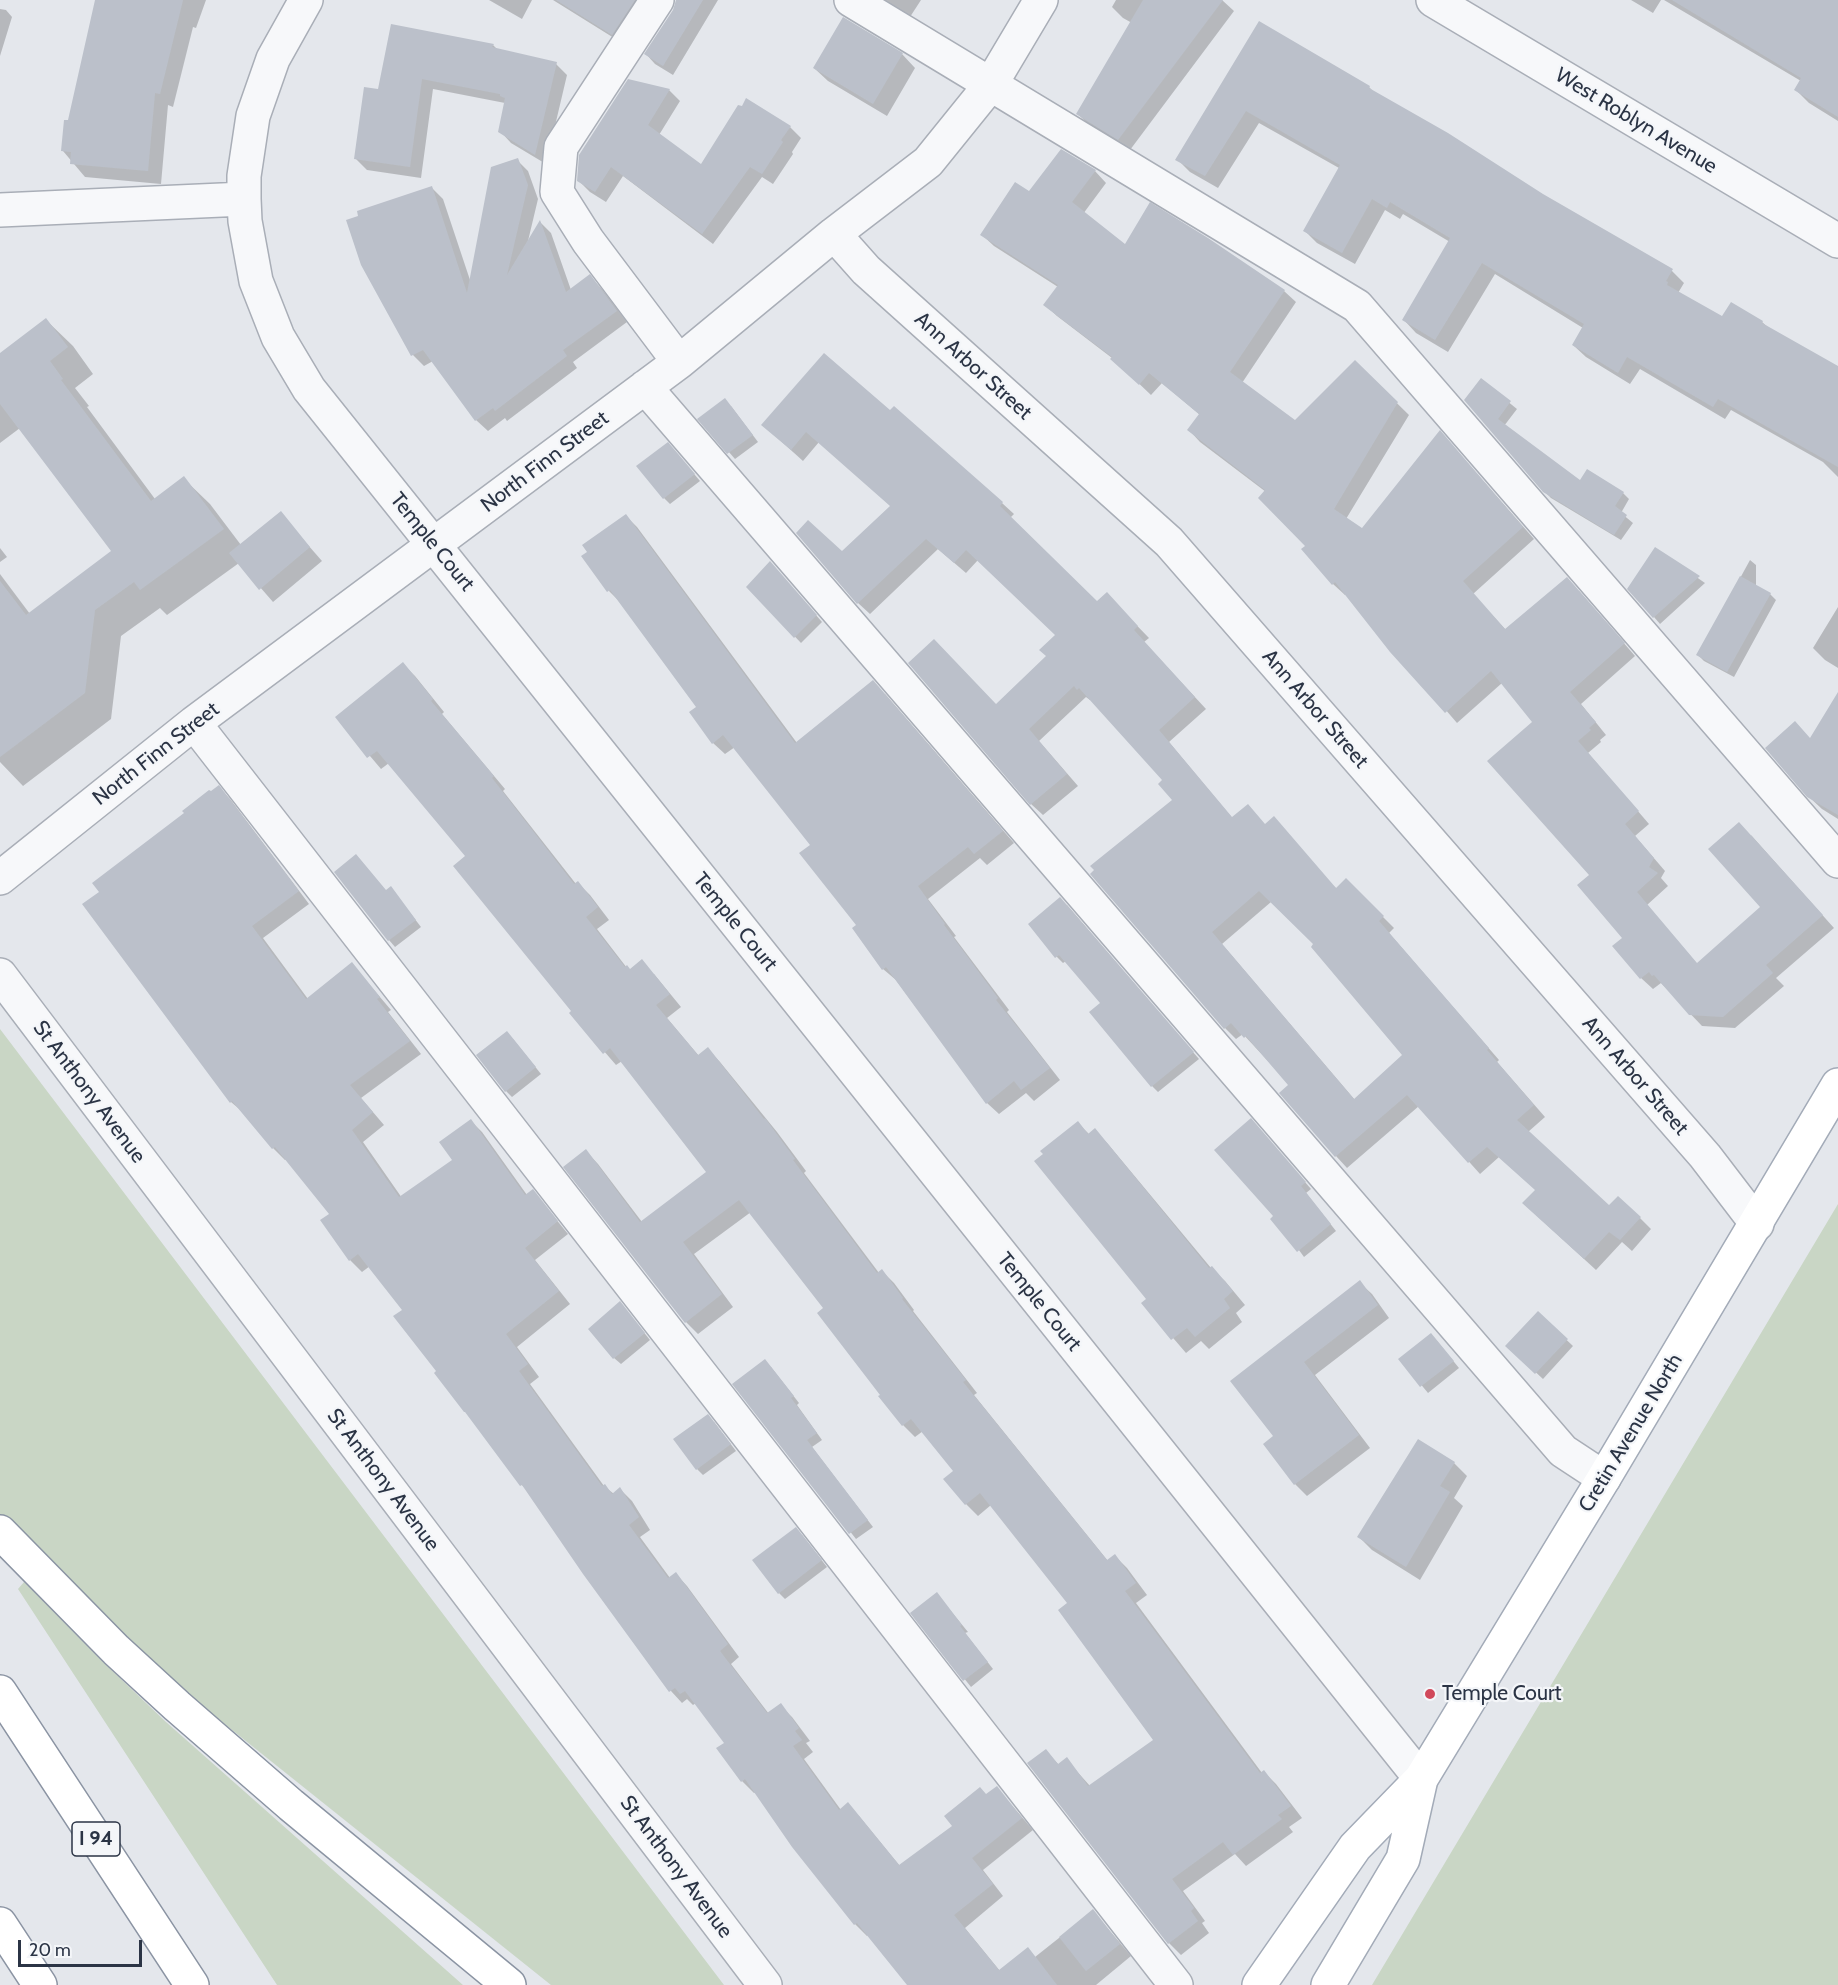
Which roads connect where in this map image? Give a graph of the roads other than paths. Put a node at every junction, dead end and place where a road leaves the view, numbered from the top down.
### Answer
1 (306, 0) edge
2 (657, 0) edge
3 (851, 0) edge
4 (1041, 0) edge
5 (1433, 0) edge
6 (991, 84) junction
7 (244, 199) junction
8 (0, 210) edge
9 (834, 234) junction
10 (1838, 241) edge
11 (679, 362) junction
12 (645, 387) junction
13 (434, 545) junction
14 (194, 723) junction
15 (1838, 861) edge
16 (0, 878) edge
17 (0, 975) edge
18 (1838, 1085) edge
19 (1757, 1224) junction
20 (1604, 1478) junction
21 (0, 1532) edge
22 (0, 1692) edge
23 (1420, 1779) junction
24 (0, 1924) edge
25 (40, 1985) edge
26 (192, 1985) edge
27 (508, 1985) edge
28 (765, 1985) edge
29 (1176, 1985) edge
30 (1259, 1985) edge
31 (1328, 1985) edge

1 - 7 street, Temple Court
2 - 11 street
3 - 6 street
4 - 6 street, North Finn Street
5 - 10 street, West Roblyn Avenue
6 - 9 street, North Finn Street
6 - 15 street
7 - 8 street
7 - 13 street, Temple Court
9 - 11 street, North Finn Street
9 - 19 street, Ann Arbor Street
11 - 12 street, North Finn Street
12 - 13 street, North Finn Street
12 - 20 street
13 - 14 street, North Finn Street
13 - 23 street, Temple Court
14 - 16 street, North Finn Street
14 - 29 street
17 - 28 street, St Anthony Avenue
18 - 19 main road, Cretin Avenue North
19 - 20 main road, Cretin Avenue North
20 - 23 main road, Cretin Avenue North
21 - 27 main road
22 - 26 main road, I 94
23 - 30 main road, Cretin Avenue North
23 - 31 main road, Cretin Avenue North
24 - 25 main road

